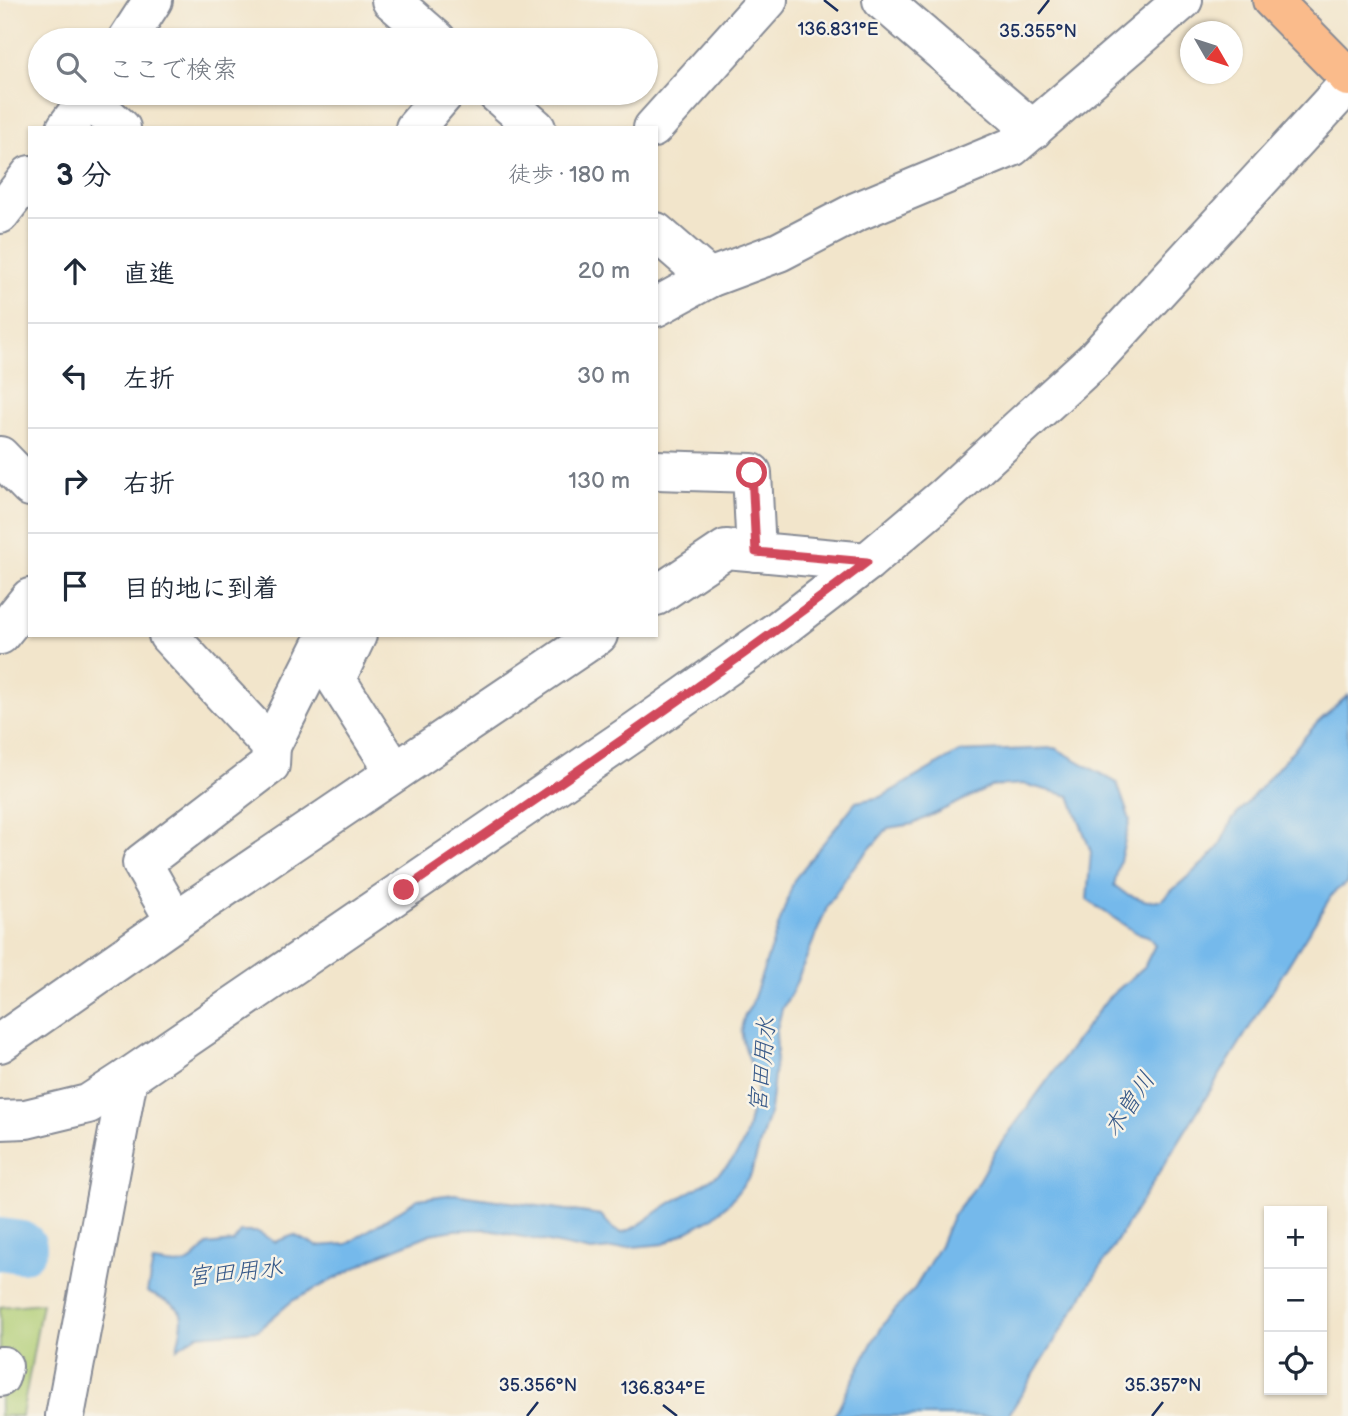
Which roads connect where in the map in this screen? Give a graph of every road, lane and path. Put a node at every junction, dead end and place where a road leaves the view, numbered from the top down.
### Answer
1 (153, 0) edge
2 (391, 0) edge
3 (882, 0) edge
4 (1182, 0) edge
5 (1272, 0) edge
6 (754, 5) edge
7 (135, 28) edge
8 (423, 28) edge
9 (1348, 77) edge
10 (1348, 84) edge
11 (435, 105) edge
12 (510, 105) edge
13 (82, 106) edge
14 (117, 126) edge
15 (417, 126) edge
16 (535, 126) edge
17 (655, 126) edge
18 (1033, 131) junction
19 (28, 178) edge
20 (0, 214) edge
21 (658, 234) edge
22 (709, 278) junction
23 (658, 306) edge
24 (0, 456) edge
25 (658, 470) edge
26 (28, 485) edge
27 (756, 552) junction
28 (867, 562) junction
29 (658, 595) edge
30 (28, 600) edge
31 (0, 635) edge
32 (170, 637) edge
33 (326, 637) edge
34 (356, 637) edge
35 (595, 637) edge
36 (271, 746) junction
37 (395, 772) junction
38 (175, 920) junction
39 (0, 1044) edge
40 (128, 1078) junction
41 (0, 1120) edge
42 (0, 1366) edge
43 (0, 1377) edge
44 (65, 1416) edge

1 - 7 street
2 - 8 street
3 - 18 street
4 - 18 street
5 - 9 main road
6 - 17 street
10 - 28 street
11 - 15 street
12 - 16 street
13 - 14 street
18 - 22 street
19 - 20 street
21 - 22 street
22 - 23 street
24 - 26 street
25 - 27 street
27 - 28 street
27 - 29 street
28 - 40 street
30 - 31 street
32 - 36 street
33 - 36 street
34 - 37 street
35 - 37 street
36 - 38 street
37 - 38 street
38 - 39 street
40 - 41 street
40 - 44 street
42 - 43 street

